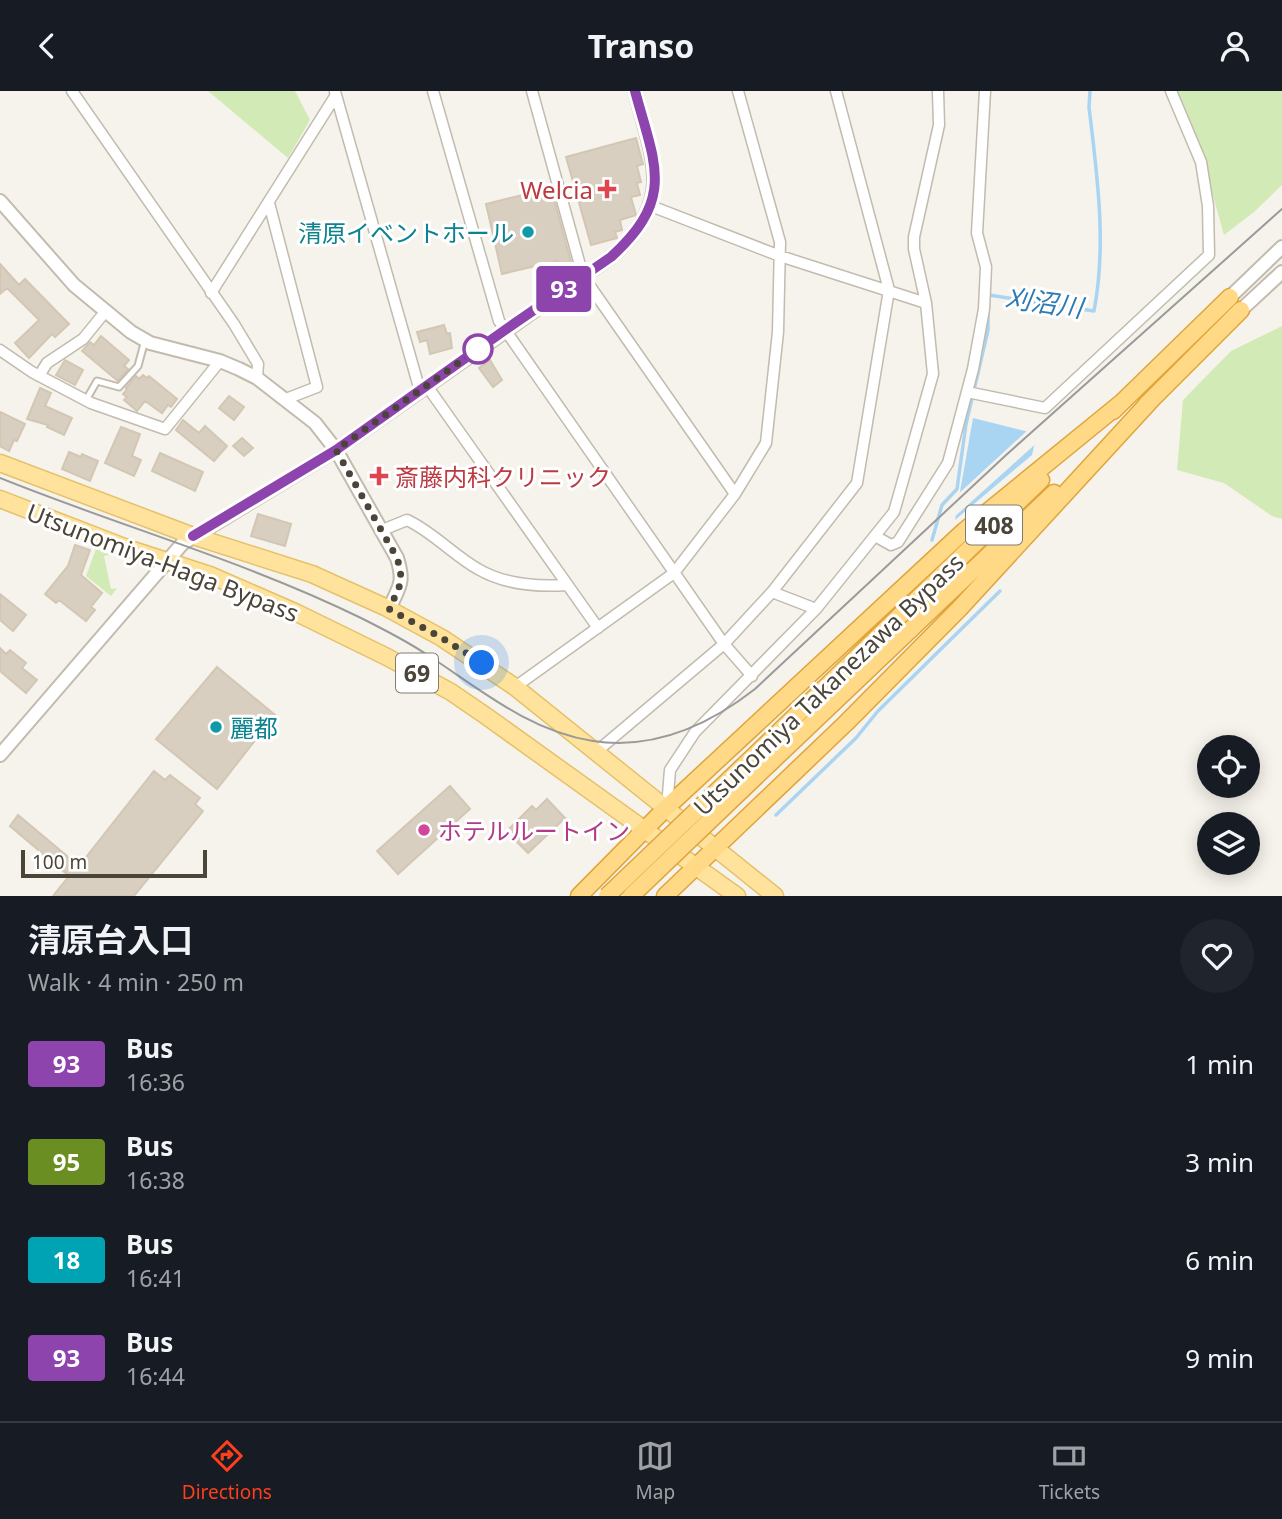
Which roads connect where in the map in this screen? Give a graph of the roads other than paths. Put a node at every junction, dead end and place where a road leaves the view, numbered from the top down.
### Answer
1 (72, 91) edge
2 (433, 91) edge
3 (532, 91) edge
4 (635, 91) edge
5 (738, 91) edge
6 (836, 91) edge
7 (938, 91) edge
8 (985, 91) edge
9 (1171, 91) edge
10 (336, 93) edge
11 (0, 201) edge
12 (268, 203) junction
13 (650, 206) junction
14 (1282, 247) edge
15 (780, 256) junction
16 (1282, 272) edge
17 (583, 276) junction
18 (889, 290) junction
19 (211, 293) junction
20 (1230, 297) joint
21 (926, 303) junction
22 (1241, 310) joint
23 (105, 312) junction
24 (505, 330) junction
25 (145, 340) junction
26 (0, 350) edge
27 (220, 361) junction
28 (39, 376) junction
29 (257, 378) junction
30 (424, 388) junction
31 (972, 394) junction
32 (286, 398) junction
33 (1153, 398) junction
34 (86, 400) junction
35 (1121, 403) junction
36 (336, 450) junction
37 (0, 463) edge
38 (735, 494) junction
39 (0, 499) edge
40 (380, 531) junction
41 (193, 536) junction
42 (875, 536) junction
43 (167, 560) junction
44 (674, 573) junction
45 (568, 585) junction
46 (772, 592) junction
47 (389, 609) junction
48 (816, 609) junction
49 (598, 628) junction
50 (724, 644) junction
51 (752, 676) junction
52 (514, 687) junction
53 (596, 752) junction
54 (0, 755) edge
55 (763, 758) junction
56 (666, 808) junction
57 (644, 829) junction
58 (716, 848) junction
59 (697, 866) junction
60 (579, 896) edge
61 (607, 896) edge
62 (631, 896) edge
63 (665, 896) edge
64 (737, 896) edge
65 (775, 896) edge

1 - 19 street
2 - 24 street
3 - 17 street
4 - 13 street
5 - 15 street
6 - 18 street
7 - 21 street
8 - 31 street
9 - 31 street
10 - 12 street
10 - 30 street
11 - 23 street
12 - 19 street
12 - 32 street
13 - 15 street
13 - 17 street
14 - 20 street
15 - 18 street
15 - 38 street
16 - 22 street
17 - 24 street
17 - 38 street
18 - 21 street
18 - 46 street
19 - 29 street
20 - 35 highway, Utsunomiya Takanezawa Bypass / 408
21 - 42 street
22 - 33 highway, Utsunomiya Takanezawa Bypass / 408
23 - 25 street
23 - 28 street
24 - 30 street
24 - 44 street
25 - 27 street
25 - 34 lane
26 - 28 street
27 - 29 street
27 - 34 street
28 - 34 street
29 - 32 street
30 - 36 street
30 - 45 street
31 - 42 street
32 - 36 street
33 - 55 highway, Utsunomiya Takanezawa Bypass / 408
33 - 58 highway, 408
35 - 55 highway, Utsunomiya Takanezawa Bypass / 408
35 - 56 highway, 408
36 - 40 street
36 - 41 street
37 - 41 main road, Utsunomiya-Haga Bypass / 69
38 - 44 street
39 - 43 main road, Utsunomiya-Haga Bypass / 69
40 - 45 street
40 - 47 street
41 - 43 street
41 - 47 main road, Utsunomiya-Haga Bypass / 69
42 - 48 street
43 - 54 street
43 - 57 main road, Utsunomiya-Haga Bypass / 69
44 - 49 street
44 - 50 street
45 - 49 street
46 - 48 street
46 - 50 street
47 - 52 main road, Utsunomiya-Haga Bypass / 69
48 - 51 street
49 - 52 street
50 - 51 street
50 - 53 street
51 - 56 street
52 - 53 main road, Utsunomiya-Haga Bypass / 69
53 - 56 main road, Utsunomiya-Haga Bypass / 69
55 - 61 highway, Utsunomiya Takanezawa Bypass / 408, bridge
55 - 62 highway, Utsunomiya Takanezawa Bypass / 408, bridge
56 - 57 highway, 408
56 - 58 main road, Utsunomiya-Haga Bypass / 69
57 - 59 main road, 69
57 - 60 highway, 408
58 - 59 highway, 408
58 - 65 main road, 69
59 - 63 highway, 408
59 - 64 main road, 69

